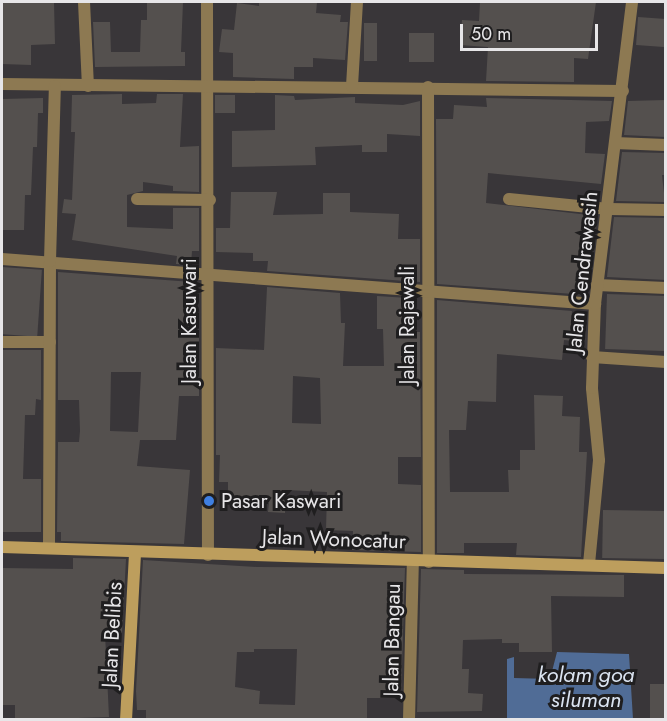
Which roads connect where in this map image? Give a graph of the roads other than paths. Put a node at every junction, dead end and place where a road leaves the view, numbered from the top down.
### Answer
1 (84, 2) edge
2 (207, 2) edge
3 (357, 2) edge
4 (632, 2) edge
5 (2, 84) edge
6 (55, 86) junction
7 (88, 86) junction
8 (206, 86) junction
9 (352, 86) junction
10 (428, 87) junction
11 (623, 91) junction
12 (615, 143) junction
13 (666, 146) edge
14 (508, 199) dead end
15 (137, 200) dead end
16 (210, 200) junction
17 (609, 209) junction
18 (666, 210) edge
19 (2, 259) edge
20 (50, 261) junction
21 (208, 276) junction
22 (597, 285) junction
23 (666, 288) edge
24 (426, 289) junction
25 (595, 304) junction
26 (2, 342) edge
27 (50, 342) junction
28 (592, 357) junction
29 (666, 362) edge
30 (2, 547) edge
31 (49, 548) junction
32 (135, 552) junction
33 (208, 555) junction
34 (413, 561) junction
35 (429, 562) junction
36 (590, 564) junction
37 (666, 568) edge
38 (126, 720) edge
39 (410, 720) edge

1 - 7 street
2 - 8 street, Jalan Kasuwari
3 - 9 street
4 - 11 street, Jalan Cendrawasih
5 - 6 street
6 - 7 street
6 - 20 street
7 - 8 street
8 - 9 street
8 - 16 street, Jalan Kasuwari
9 - 10 street
10 - 11 street
10 - 24 street, Jalan Rajawali
11 - 12 street, Jalan Cendrawasih
12 - 13 street
12 - 17 street, Jalan Cendrawasih
14 - 17 street
15 - 16 street
16 - 21 street, Jalan Kasuwari
17 - 18 street
17 - 22 street, Jalan Cendrawasih
19 - 20 street
20 - 21 street
20 - 27 street
21 - 24 street
21 - 33 street, Jalan Kasuwari
22 - 23 street
22 - 25 street, Jalan Cendrawasih
24 - 25 street
24 - 35 street, Jalan Rajawali
25 - 28 street, Jalan Cendrawasih
26 - 27 street
27 - 31 street
28 - 29 street
28 - 36 street, Jalan Cendrawasih
30 - 31 street, Jalan Wonocatur
31 - 32 street, Jalan Wonocatur
32 - 33 street, Jalan Wonocatur
32 - 38 street, Jalan Belibis
33 - 34 street, Jalan Wonocatur
34 - 35 street, Jalan Wonocatur
34 - 39 street, Jalan Bangau
35 - 36 street, Jalan Wonocatur
36 - 37 street, Jalan Wonocatur

